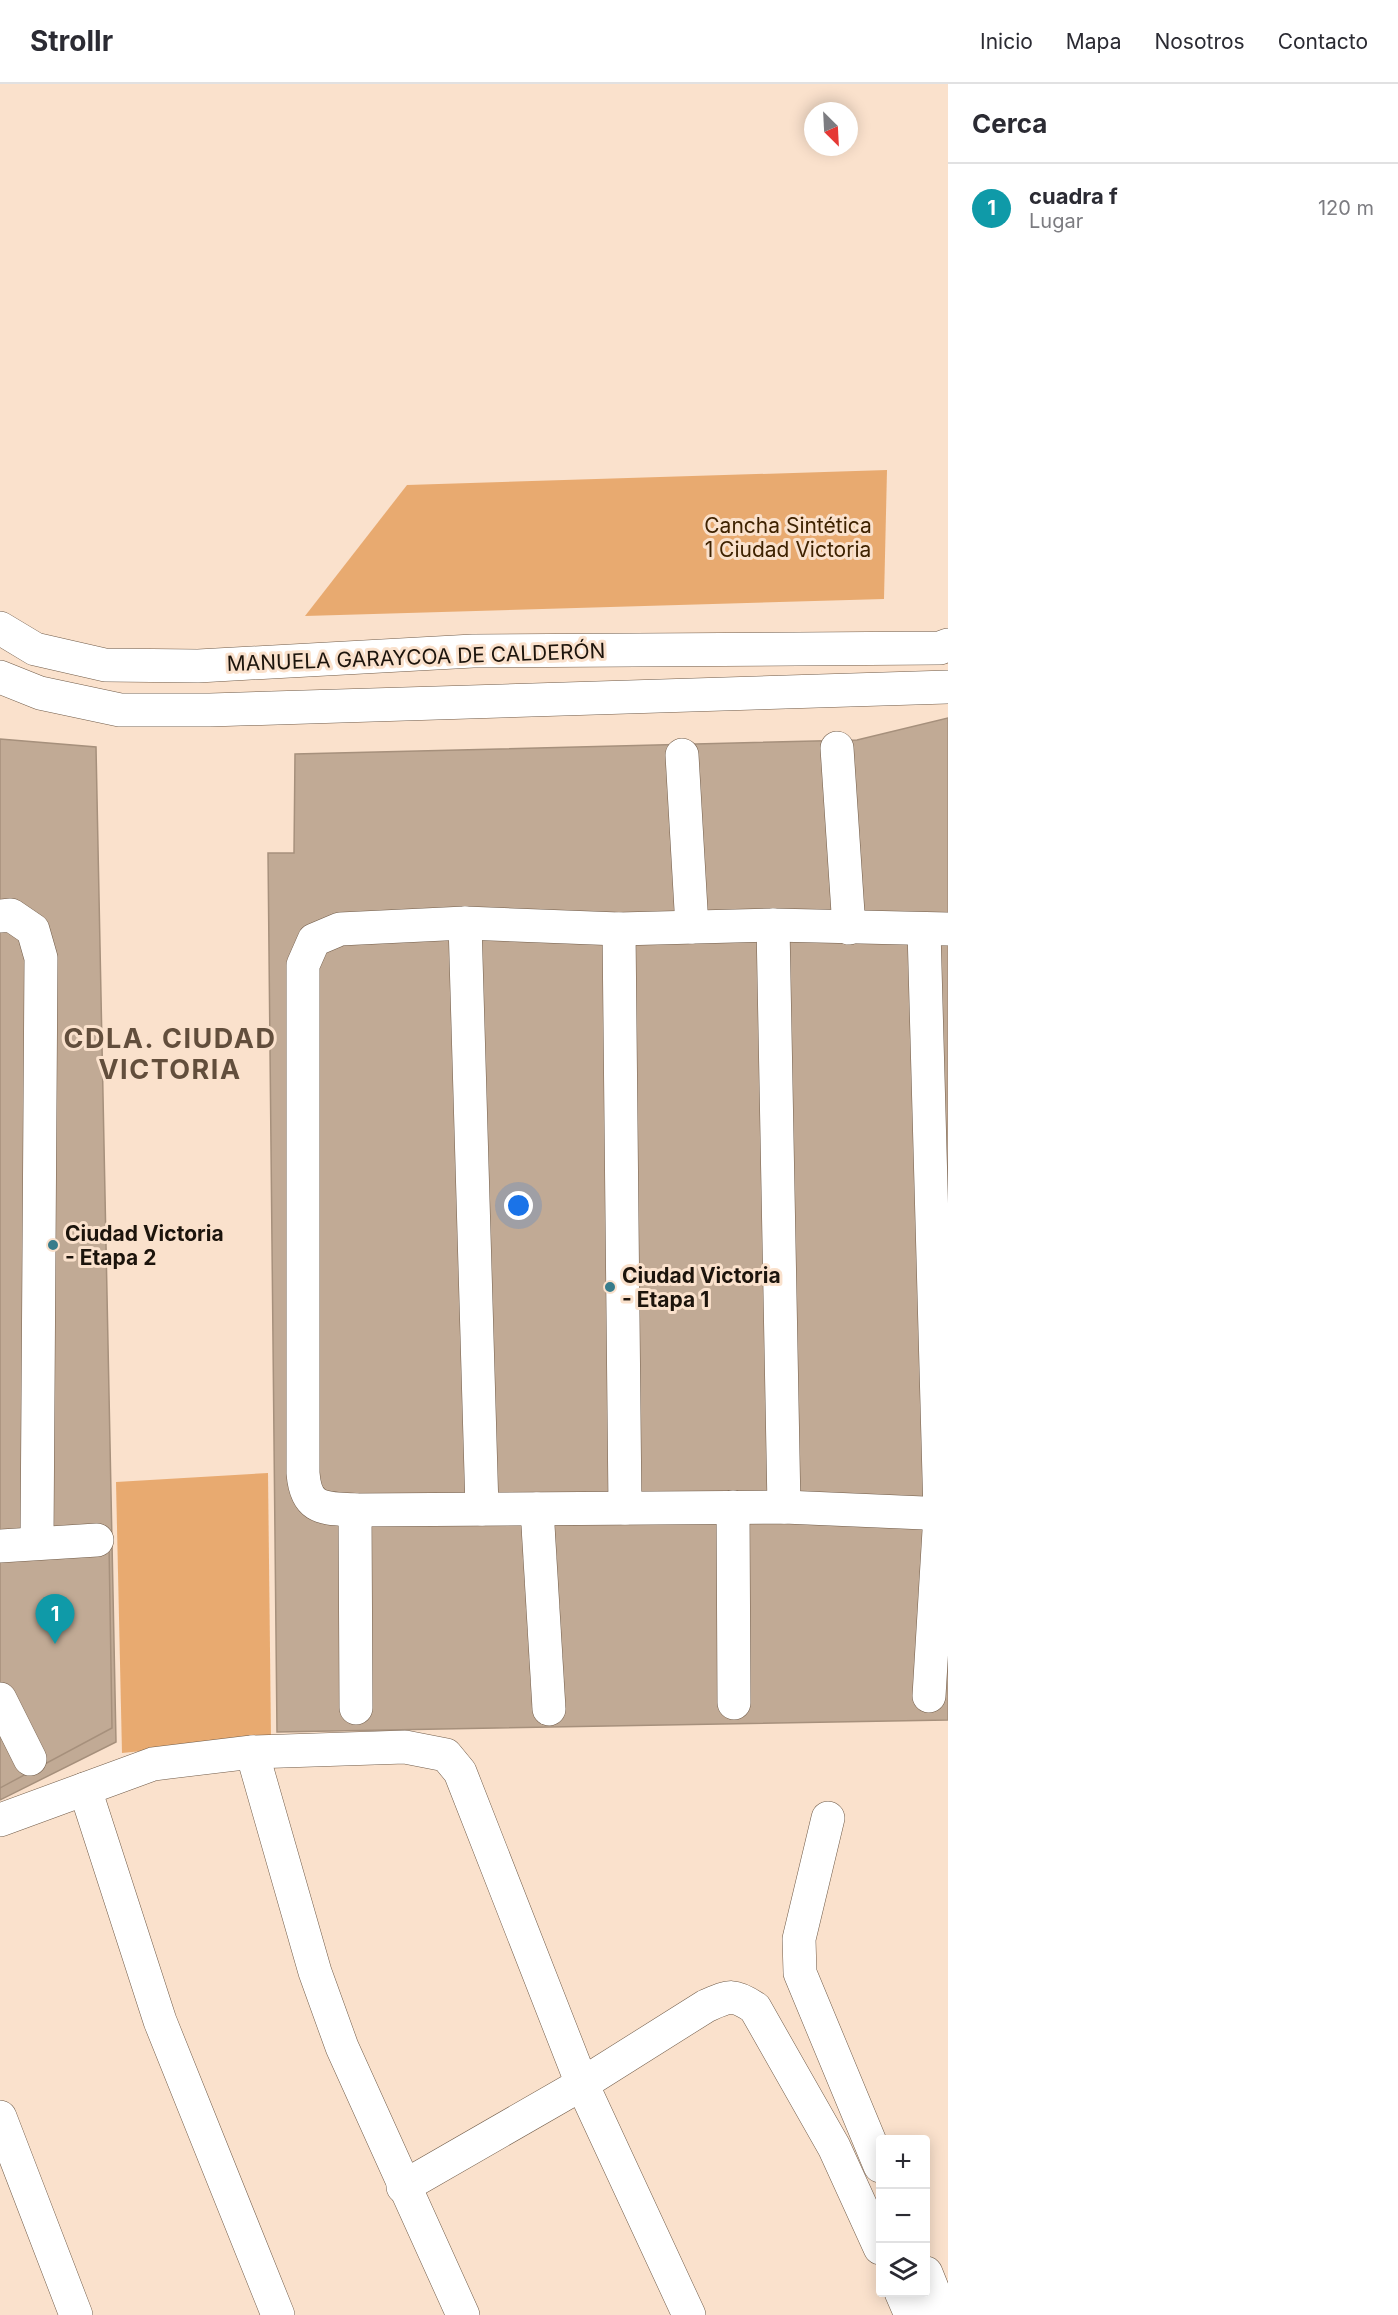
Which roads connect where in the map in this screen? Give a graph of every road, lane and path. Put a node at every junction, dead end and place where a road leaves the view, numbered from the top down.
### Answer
1 (0, 628) edge
2 (948, 645) edge
3 (0, 677) edge
4 (948, 687) edge
5 (837, 748) dead end
6 (682, 755) dead end
7 (0, 916) edge
8 (465, 923) junction
9 (773, 925) junction
10 (692, 927) junction
11 (619, 928) junction
12 (849, 928) junction
13 (936, 929) edge
14 (784, 1507) junction
15 (625, 1508) junction
16 (733, 1508) junction
17 (482, 1509) junction
18 (537, 1509) junction
19 (355, 1510) junction
20 (944, 1514) edge
21 (97, 1540) dead end
22 (37, 1542) junction
23 (0, 1546) edge
24 (929, 1696) dead end
25 (0, 1699) edge
26 (734, 1703) dead end
27 (356, 1708) dead end
28 (549, 1709) dead end
29 (252, 1752) junction
30 (30, 1759) dead end
31 (85, 1789) junction
32 (828, 1818) dead end
33 (0, 1820) edge
34 (582, 2084) junction
35 (0, 2117) edge
36 (876, 2156) edge
37 (403, 2187) junction
38 (878, 2243) edge
39 (930, 2283) edge
40 (903, 2297) edge
41 (76, 2315) edge
42 (278, 2315) edge
43 (463, 2315) edge
44 (688, 2315) edge
45 (911, 2315) edge
46 (943, 2315) edge

1 - 2 street, MANUELA GARAYCOA DE CALDERÓN
3 - 4 street
5 - 12 street
6 - 10 street
7 - 22 street
8 - 11 street
8 - 17 street
8 - 19 street
9 - 10 street
9 - 12 street
9 - 14 street
10 - 11 street
11 - 15 street
12 - 13 street
13 - 20 street
14 - 16 street
14 - 20 street
15 - 16 street
15 - 18 street
16 - 26 street
17 - 18 street
17 - 19 street
18 - 28 street
19 - 27 street
20 - 24 street
21 - 22 street
22 - 23 street
25 - 30 street
29 - 31 street
29 - 34 street
29 - 37 street
31 - 33 street
31 - 42 street
32 - 36 street
34 - 37 street
34 - 38 street
34 - 44 street
35 - 41 street
37 - 43 street
39 - 46 street
40 - 45 street

